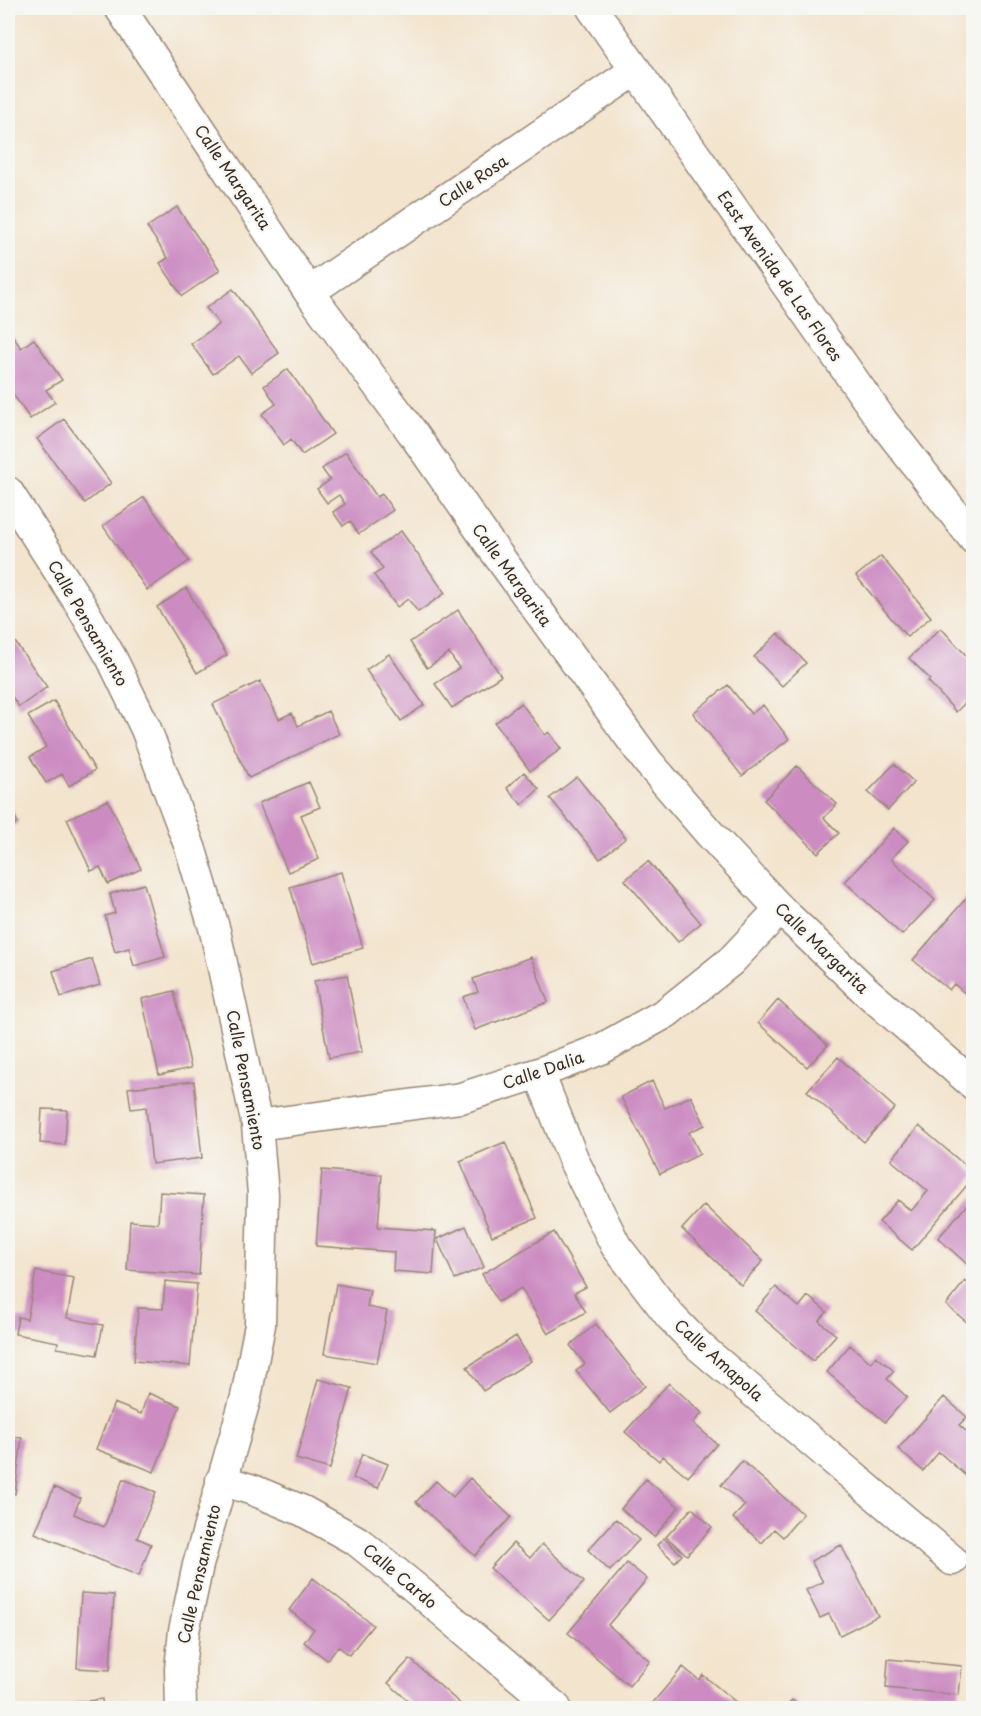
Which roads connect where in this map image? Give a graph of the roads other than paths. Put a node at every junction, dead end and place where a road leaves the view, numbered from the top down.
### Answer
1 (120, 8) edge
2 (592, 8) edge
3 (636, 70) junction
4 (309, 292) junction
5 (8, 492) edge
6 (974, 539) edge
7 (780, 909) junction
8 (539, 1073) junction
9 (974, 1085) edge
10 (257, 1125) junction
11 (221, 1480) junction
12 (952, 1560) dead end
13 (181, 1708) edge
14 (556, 1708) edge

1 - 4 street, Calle Margarita
2 - 3 street, East Avenida de Las Flores
3 - 4 street, Calle Rosa
3 - 6 street, East Avenida de Las Flores
4 - 7 street, Calle Margarita
5 - 10 street, Calle Pensamiento
7 - 8 street, Calle Dalia
7 - 9 street, Calle Margarita
8 - 10 street, Calle Dalia
8 - 12 street, Calle Amapola
10 - 11 street, Calle Pensamiento
11 - 13 street, Calle Pensamiento
11 - 14 street, Calle Cardo

